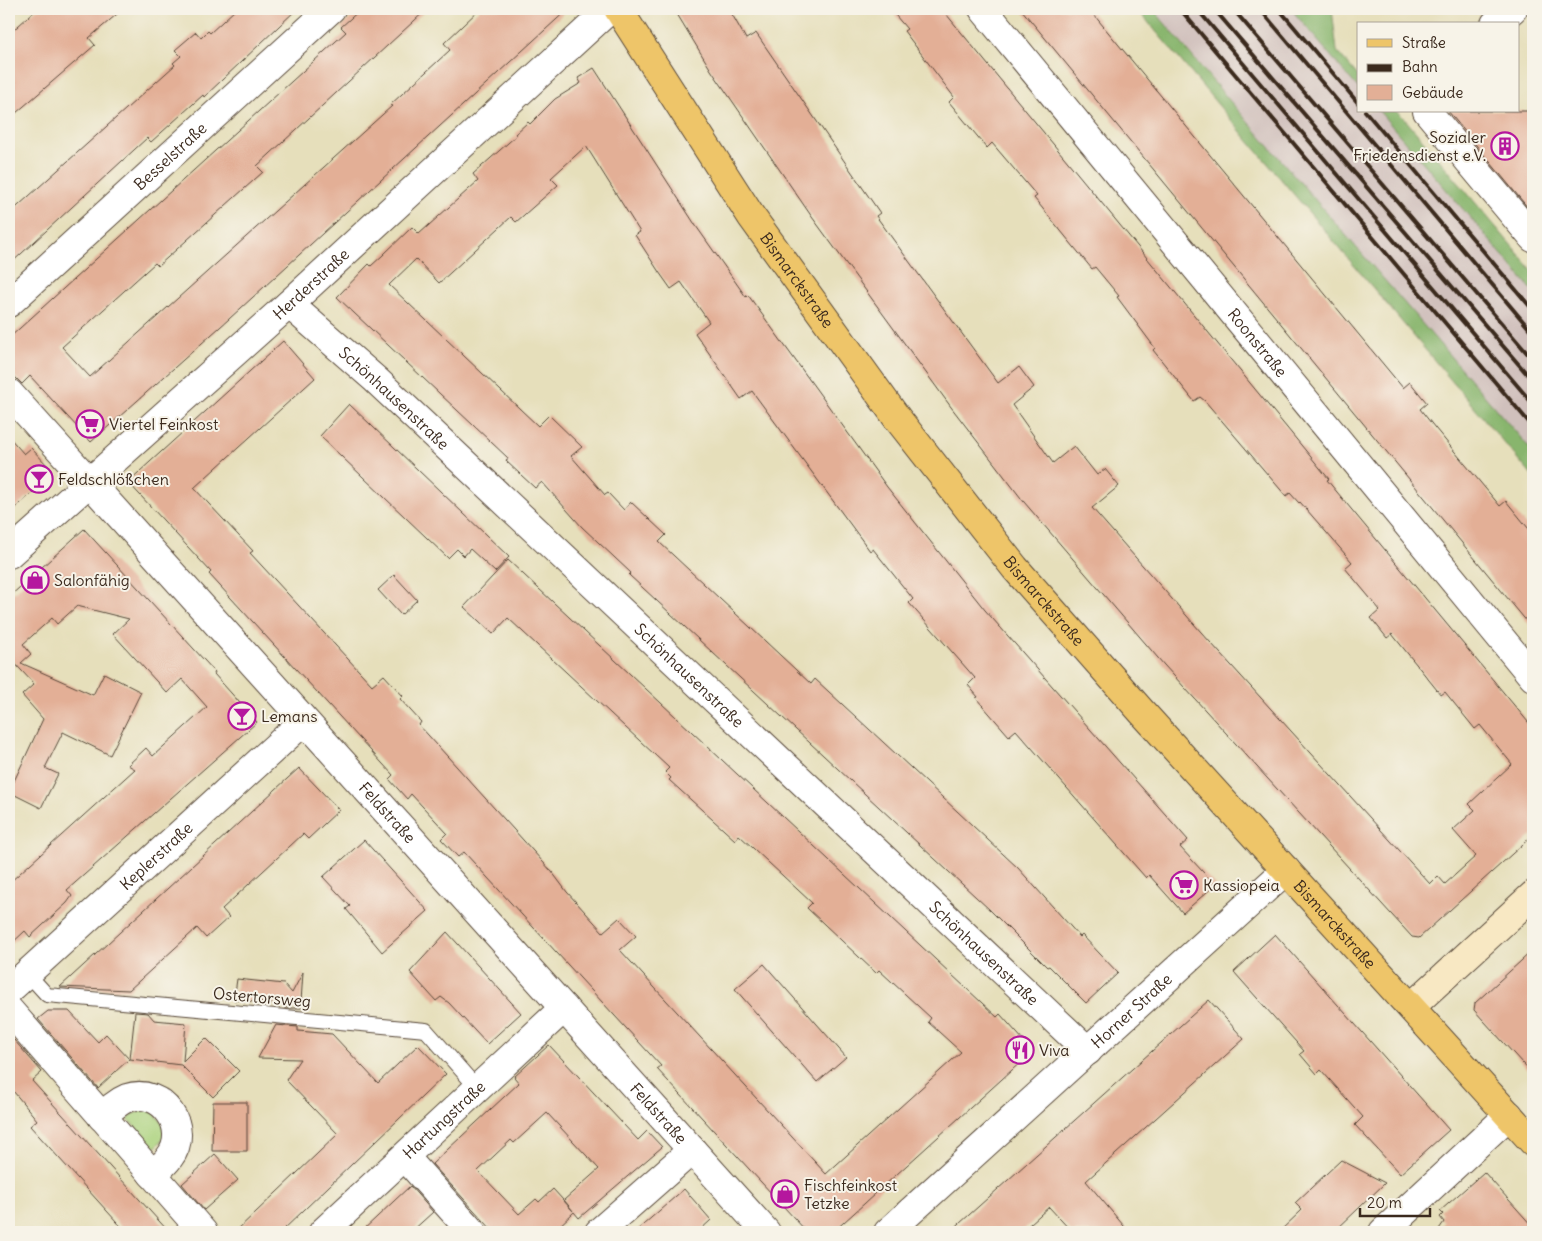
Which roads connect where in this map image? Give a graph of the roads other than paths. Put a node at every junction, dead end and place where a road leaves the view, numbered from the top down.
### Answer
1 (331, 9) edge
2 (610, 9) edge
3 (618, 9) edge
4 (983, 9) edge
5 (1513, 9) edge
6 (1497, 22) edge
7 (1428, 112) edge
8 (1533, 238) edge
9 (9, 303) edge
10 (289, 304) junction
11 (9, 393) edge
12 (88, 481) junction
13 (9, 554) edge
14 (1533, 677) edge
15 (304, 721) junction
16 (1286, 870) junction
17 (1533, 895) edge
18 (18, 981) edge
19 (1411, 1007) junction
20 (564, 1008) junction
21 (9, 1010) edge
22 (1088, 1051) junction
23 (478, 1089) junction
24 (1509, 1115) junction
25 (102, 1117) junction
26 (1533, 1142) edge
27 (692, 1150) junction
28 (405, 1157) junction
29 (152, 1174) junction
30 (469, 1231) edge
31 (203, 1232) edge
32 (323, 1232) edge
33 (599, 1232) edge
34 (766, 1232) edge
35 (888, 1232) edge
36 (1383, 1232) edge

1 - 9 street, Besselstraße
2 - 10 street, Herderstraße
3 - 16 main road, Bismarckstraße
4 - 14 street, Roonstraße
5 - 6 street
7 - 8 street
10 - 12 street, Herderstraße
10 - 22 street, Schönhausenstraße
11 - 12 street, Feldstraße
12 - 13 street, Herderstraße
12 - 15 street, Feldstraße
15 - 18 street, Keplerstraße
15 - 20 street, Feldstraße
16 - 19 main road, Bismarckstraße
16 - 22 street, Horner Straße
17 - 19 main road
18 - 23 lane, Ostertorsweg
19 - 24 main road, Bismarckstraße
20 - 23 street, Hartungstraße
20 - 27 street, Feldstraße
21 - 25 street
22 - 35 street, Horner Straße
23 - 28 street, Hartungstraße
24 - 26 main road, Bismarckstraße
24 - 36 street
25 - 29 street
25 - 29 street
27 - 33 street
27 - 34 street, Feldstraße
28 - 30 street
28 - 32 street, Hartungstraße
29 - 31 street

